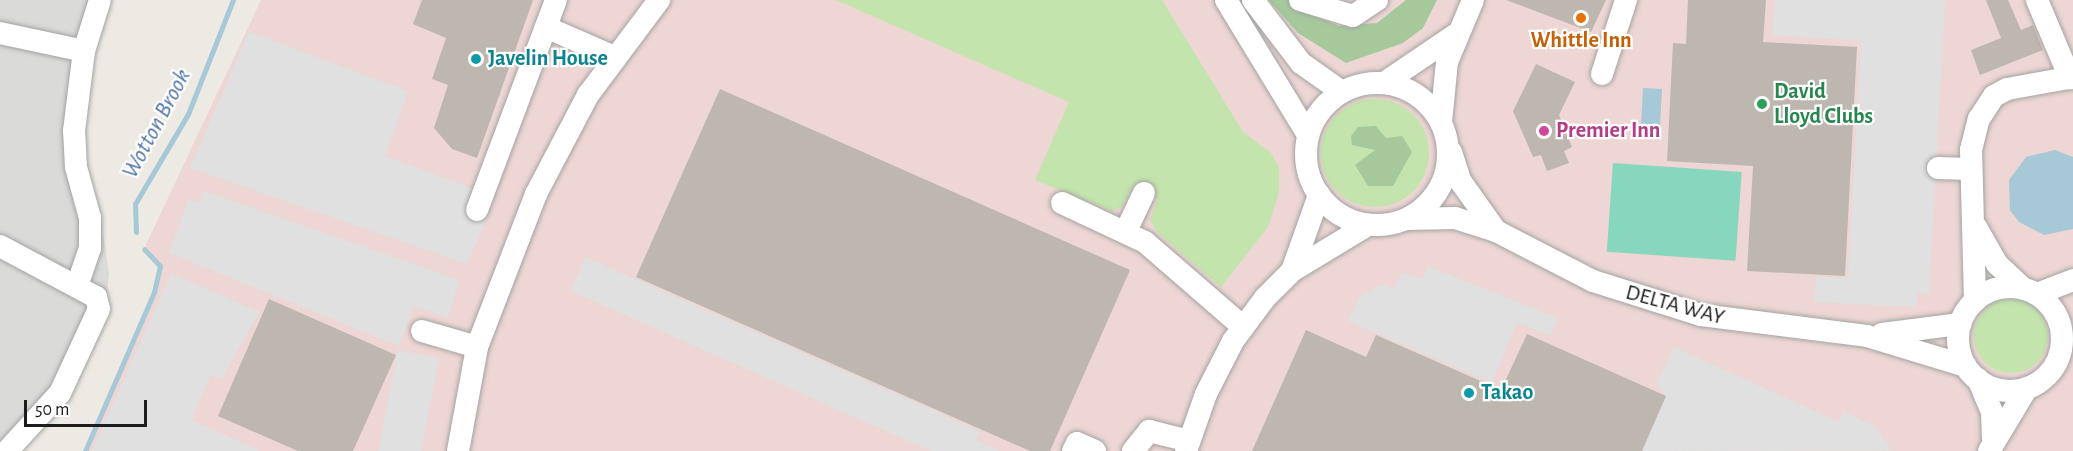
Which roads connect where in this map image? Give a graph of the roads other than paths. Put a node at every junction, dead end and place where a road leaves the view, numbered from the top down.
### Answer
1 (100, 0) edge
2 (556, 0) edge
3 (659, 0) edge
4 (1226, 0) edge
5 (1252, 0) edge
6 (1300, 0) edge
7 (1349, 0) edge
8 (1365, 0) edge
9 (1377, 0) edge
10 (1473, 0) edge
11 (1626, 0) edge
12 (2037, 0) edge
13 (548, 28) junction
14 (0, 33) edge
15 (1455, 35) junction
16 (84, 51) junction
17 (614, 57) junction
18 (1602, 74) dead end
19 (2072, 78) edge
20 (1384, 83) junction
21 (1342, 92) junction
22 (1441, 122) junction
23 (1308, 135) junction
24 (1448, 145) junction
25 (1938, 168) dead end
26 (1970, 169) junction
27 (1143, 193) dead end
28 (1319, 195) junction
29 (1062, 203) dead end
30 (477, 210) dead end
31 (1407, 219) junction
32 (1368, 225) junction
33 (1976, 227) junction
34 (1126, 231) junction
35 (1496, 231) junction
36 (0, 246) edge
37 (1292, 271) junction
38 (2073, 280) edge
39 (77, 286) junction
40 (2030, 292) junction
41 (1975, 301) junction
42 (2073, 310) edge
43 (1960, 324) junction
44 (1243, 327) junction
45 (422, 331) dead end
46 (1867, 336) junction
47 (477, 347) junction
48 (2060, 355) junction
49 (1972, 373) junction
50 (2027, 388) junction
51 (1187, 446) edge
52 (1991, 446) edge
53 (6, 451) edge
54 (458, 451) edge
55 (1073, 451) edge
56 (1095, 451) edge
57 (1133, 451) edge

1 - 16 street
2 - 13 street
3 - 17 street
4 - 23 street
5 - 21 street
6 - 9 street
7 - 8 street
10 - 15 street
11 - 18 street
12 - 19 street
13 - 17 street
13 - 30 street
14 - 16 street
15 - 20 street
15 - 22 street
16 - 39 street
17 - 47 street
19 - 26 street
20 - 21 street
20 - 22 street
21 - 23 street
22 - 24 street
23 - 28 street
24 - 31 street
24 - 35 street, DELTA WAY
25 - 26 street
26 - 33 street
27 - 34 street
28 - 32 street
28 - 37 street
29 - 34 street
31 - 32 street
31 - 35 street, DELTA WAY
32 - 37 street
33 - 40 street
33 - 41 street
34 - 44 street
35 - 46 street, DELTA WAY
36 - 39 street
37 - 44 street
38 - 40 street
39 - 53 street
40 - 41 street
40 - 48 street
41 - 43 street
42 - 48 street
43 - 46 street, DELTA WAY
43 - 49 street
44 - 51 street
45 - 47 street
46 - 49 street, DELTA WAY
47 - 54 street
48 - 50 street
49 - 50 street
49 - 52 street
50 - 52 street
51 - 57 street
55 - 56 street

